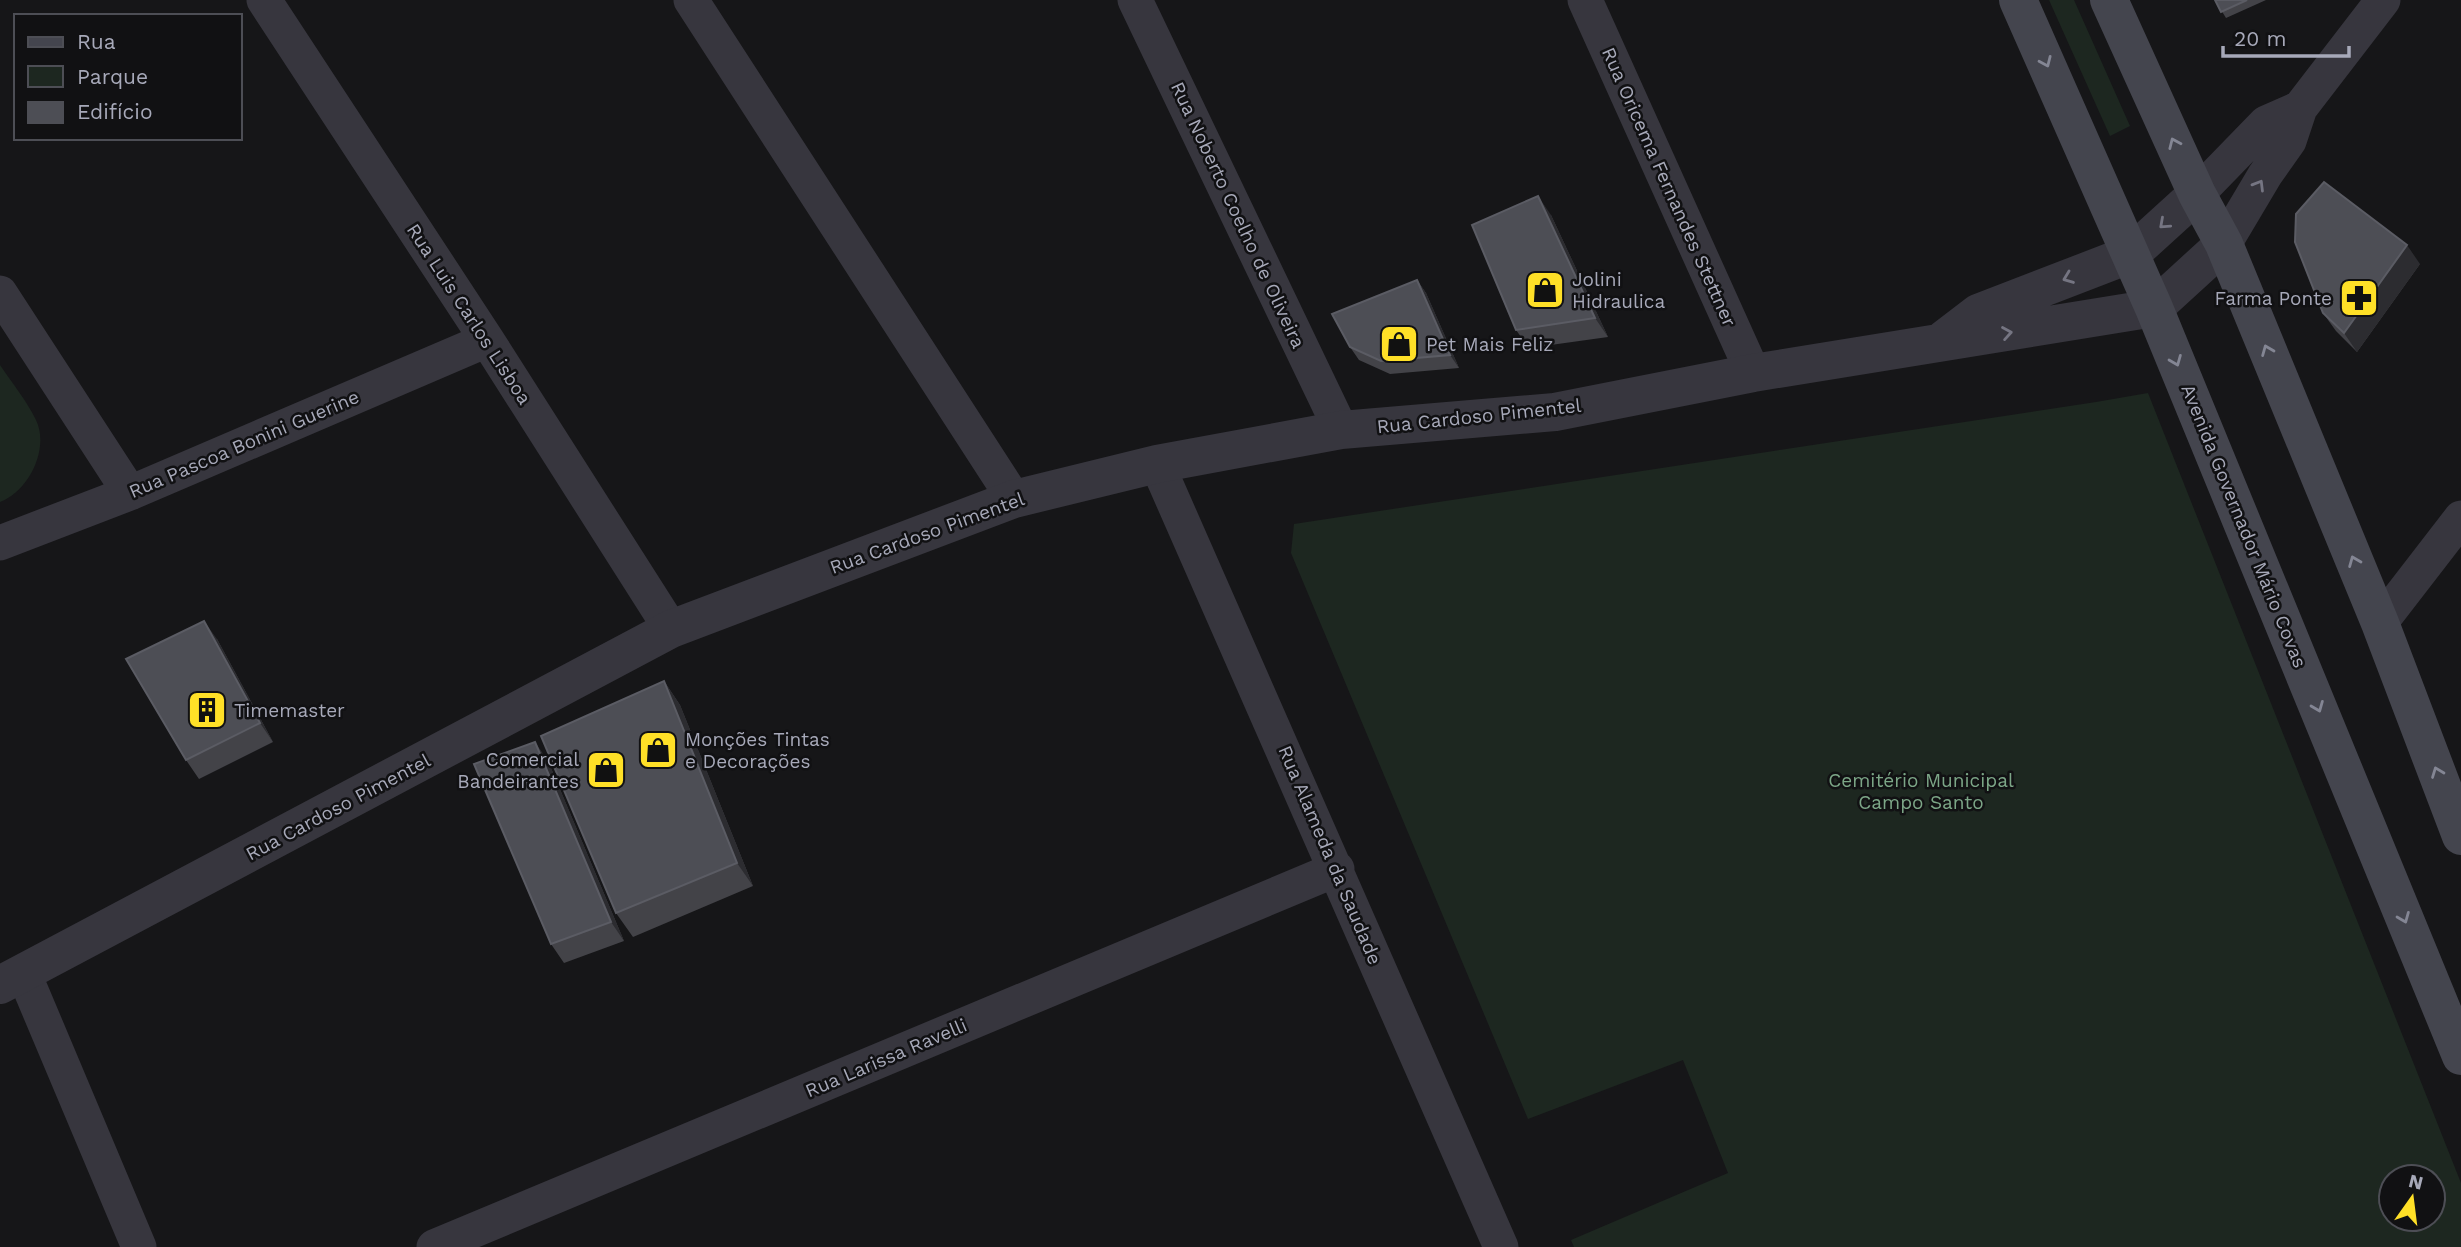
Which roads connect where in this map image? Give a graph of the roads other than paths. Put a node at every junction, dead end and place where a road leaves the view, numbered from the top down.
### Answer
1 (264, 0) edge
2 (691, 0) edge
3 (1135, 0) edge
4 (1586, 0) edge
5 (2018, 0) edge
6 (2109, 0) edge
7 (2383, 0) edge
8 (2300, 108) junction
9 (2197, 194) junction
10 (2224, 244) junction
11 (2131, 254) junction
12 (0, 293) edge
13 (2154, 308) junction
14 (487, 340) junction
15 (1939, 343) junction
16 (1753, 373) junction
17 (1341, 430) junction
18 (1157, 464) junction
19 (131, 493) junction
20 (1014, 499) junction
21 (2461, 519) edge
22 (0, 543) edge
23 (2380, 623) junction
24 (671, 629) junction
25 (2461, 836) edge
26 (1337, 869) junction
27 (12, 979) edge
28 (2461, 1056) edge
29 (1490, 1243) edge
30 (139, 1247) edge
31 (434, 1247) edge

1 - 14 street, Rua Luis Carlos Lisboa
2 - 20 street
3 - 17 street, Rua Noberto Coelho de Oliveira
4 - 16 street, Rua Oricema Fernandes Stettner
5 -> 11 main road, Avenida Governador Mário Covas
9 -> 6 main road
7 - 8 street, Rua Cardoso Pimentel
8 - 9 street, Rua Cardoso Pimentel
10 -> 8 street, Rua Cardoso Pimentel
9 - 10 main road
9 -> 11 street, Rua Cardoso Pimentel
10 - 13 street, Rua Cardoso Pimentel
23 -> 10 main road
11 - 13 main road, Avenida Governador Mário Covas
11 -> 15 street, Rua Cardoso Pimentel
12 - 19 street
15 -> 13 street, Rua Cardoso Pimentel
13 -> 28 main road, Avenida Governador Mário Covas
14 - 19 street, Rua Pascoa Bonini Guerine
14 - 24 street, Rua Luis Carlos Lisboa
15 - 16 street, Rua Cardoso Pimentel
16 - 17 street, Rua Cardoso Pimentel
17 - 18 street, Rua Cardoso Pimentel
18 - 20 street, Rua Cardoso Pimentel
18 - 26 street, Rua Alameda da Saudade
19 - 22 street, Rua Pascoa Bonini Guerine
20 - 24 street, Rua Cardoso Pimentel
21 - 23 street
25 -> 23 main road
24 - 27 street, Rua Cardoso Pimentel
26 - 29 street, Rua Alameda da Saudade
26 - 31 street, Rua Larissa Ravelli
27 - 30 street

